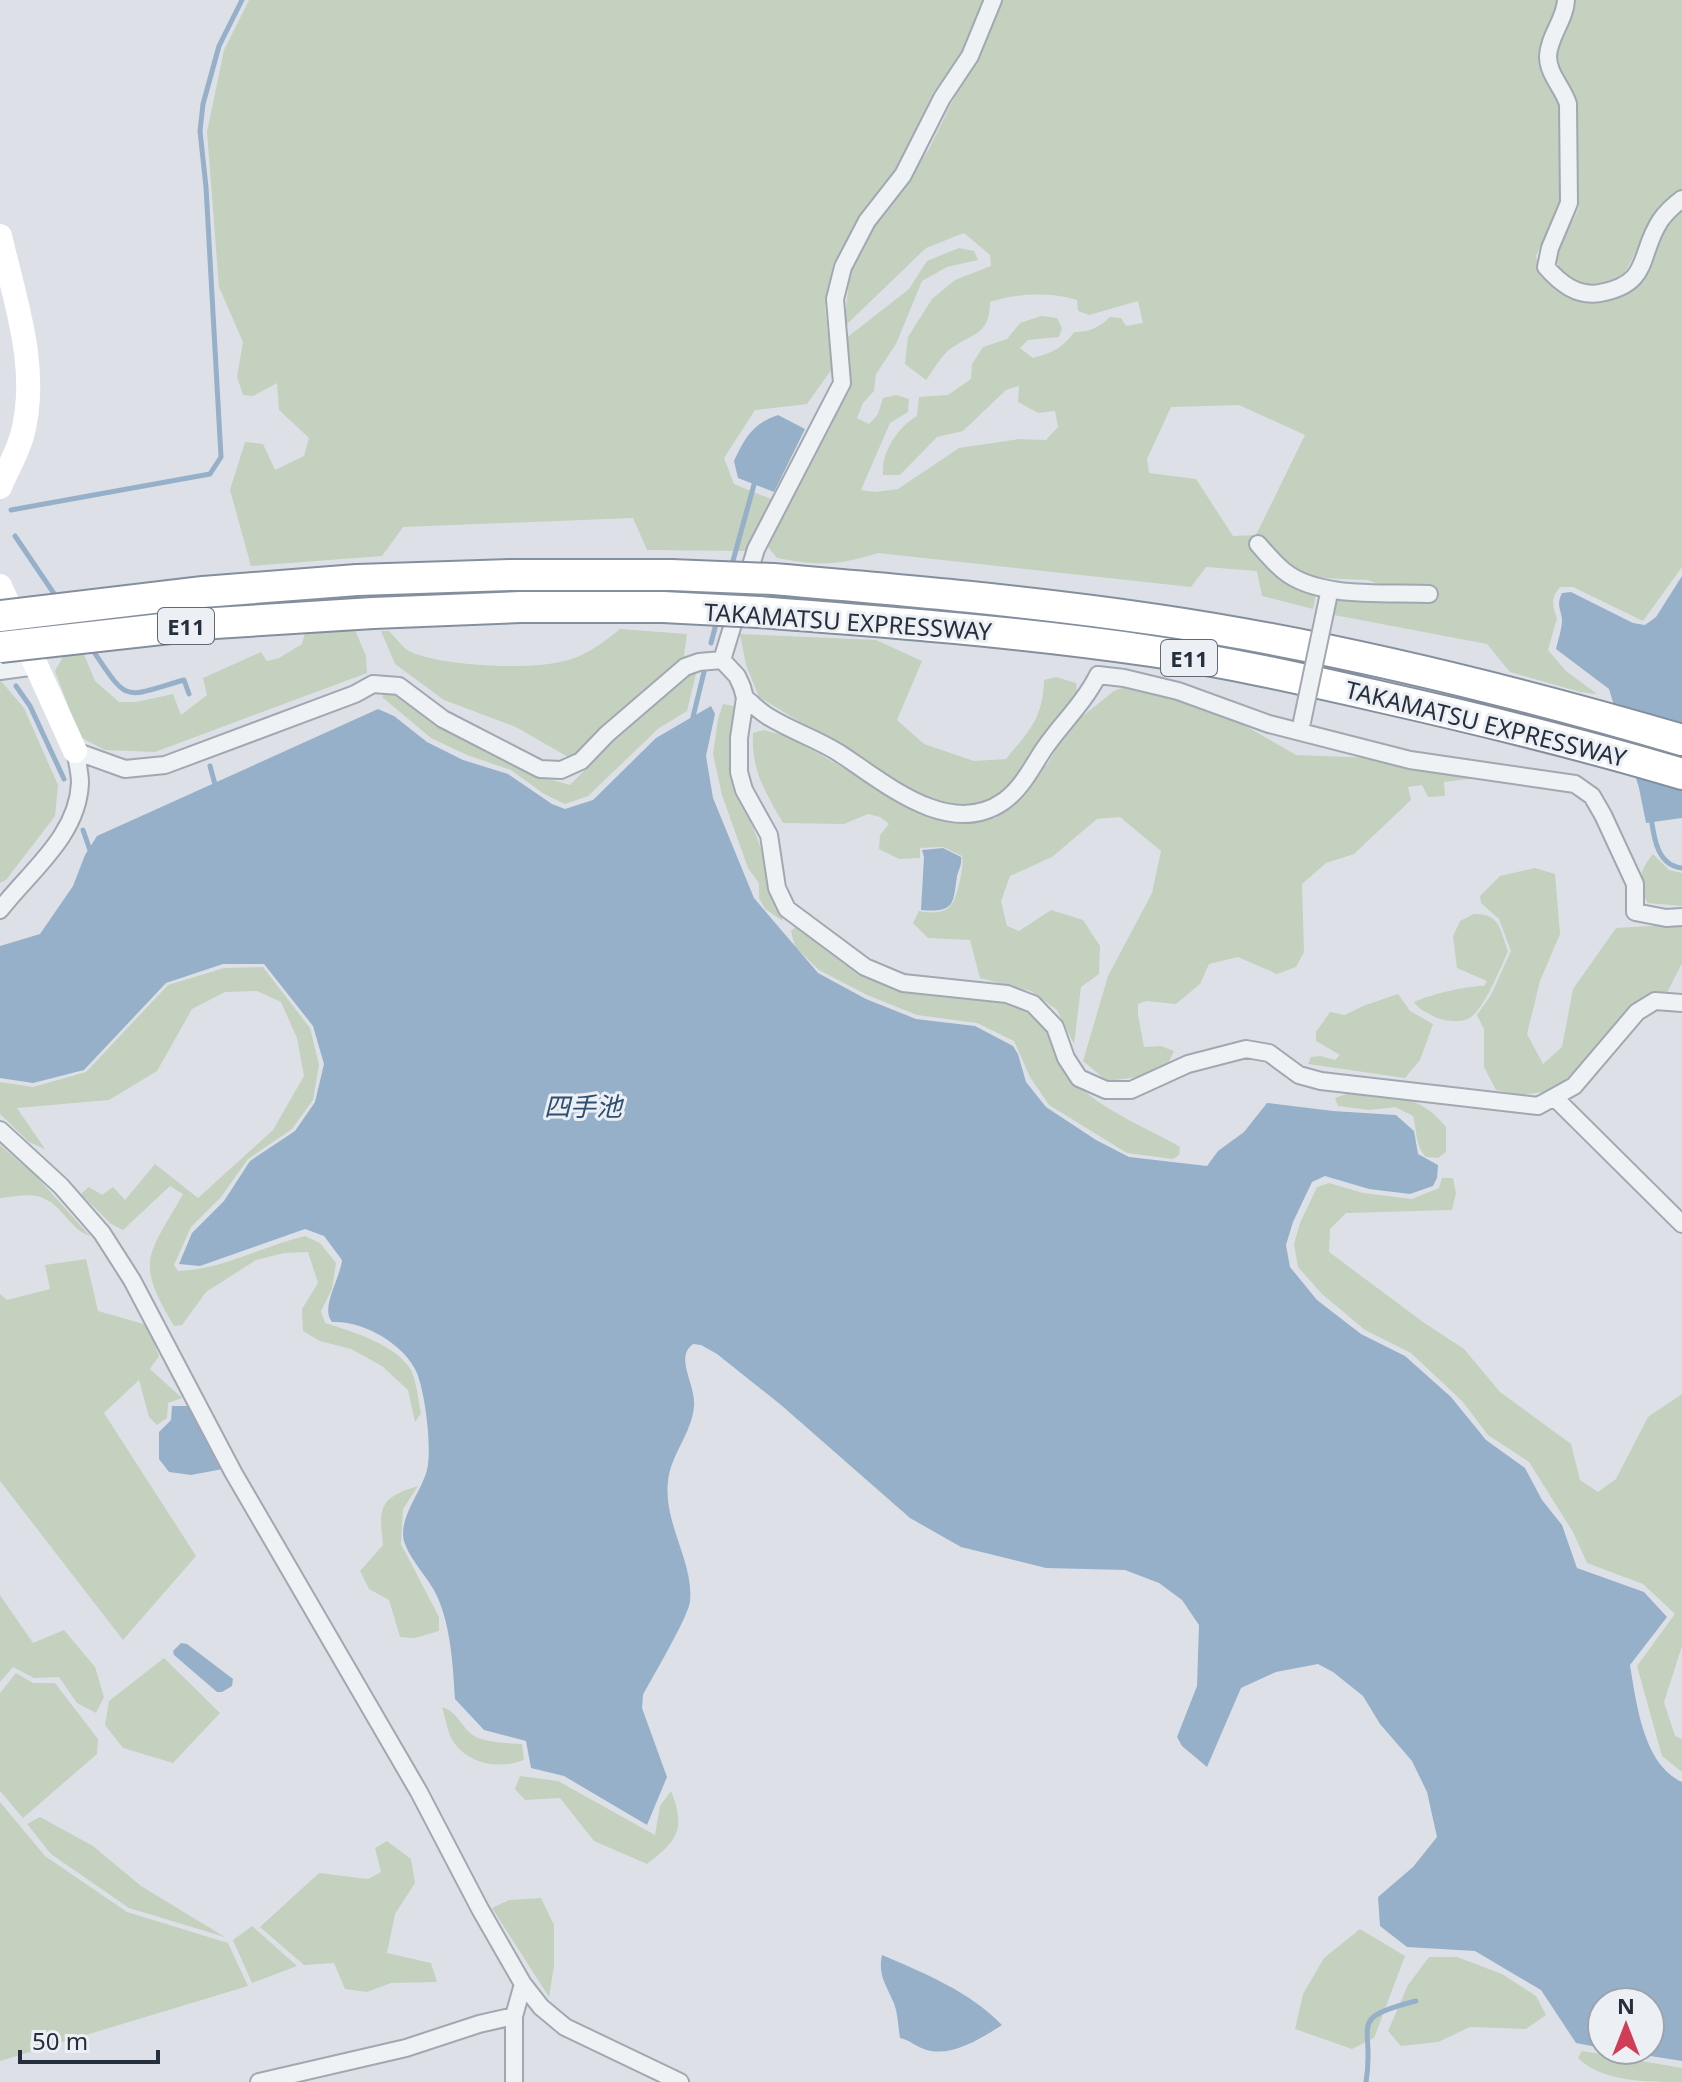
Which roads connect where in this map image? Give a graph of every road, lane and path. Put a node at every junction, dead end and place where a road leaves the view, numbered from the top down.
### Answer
1 (993, 0) edge
2 (1566, 0) edge
3 (1682, 199) edge
4 (0, 236) edge
5 (0, 487) edge
6 (1258, 544) dead end
7 (0, 586) edge
8 (1329, 594) junction
9 (1429, 594) dead end
10 (0, 616) edge
11 (0, 647) edge
12 (722, 660) junction
13 (37, 666) junction
14 (0, 671) edge
15 (745, 698) junction
16 (1301, 727) junction
17 (1682, 740) edge
18 (75, 751) junction
19 (1682, 774) edge
20 (0, 910) edge
21 (1682, 917) edge
22 (1682, 1003) edge
23 (1555, 1098) junction
24 (0, 1130) edge
25 (1682, 1224) edge
26 (523, 1984) junction
27 (514, 2016) junction
28 (259, 2082) edge
29 (514, 2082) edge
30 (680, 2082) edge

1 - 12 street
2 - 3 street
4 - 5 street
6 - 8 street
7 - 13 street
8 - 9 street
8 - 16 street, bridge
10 - 17 highway, TAKAMATSU EXPRESSWAY / E11, bridge
11 - 19 highway, TAKAMATSU EXPRESSWAY / E11, bridge
12 - 15 street
12 - 18 street
13 - 14 street
13 - 18 street
15 - 16 street
15 - 23 street
16 - 21 street
18 - 20 street
22 - 23 street
23 - 25 street
24 - 26 street
26 - 27 street
26 - 30 street
27 - 28 street
27 - 29 street

